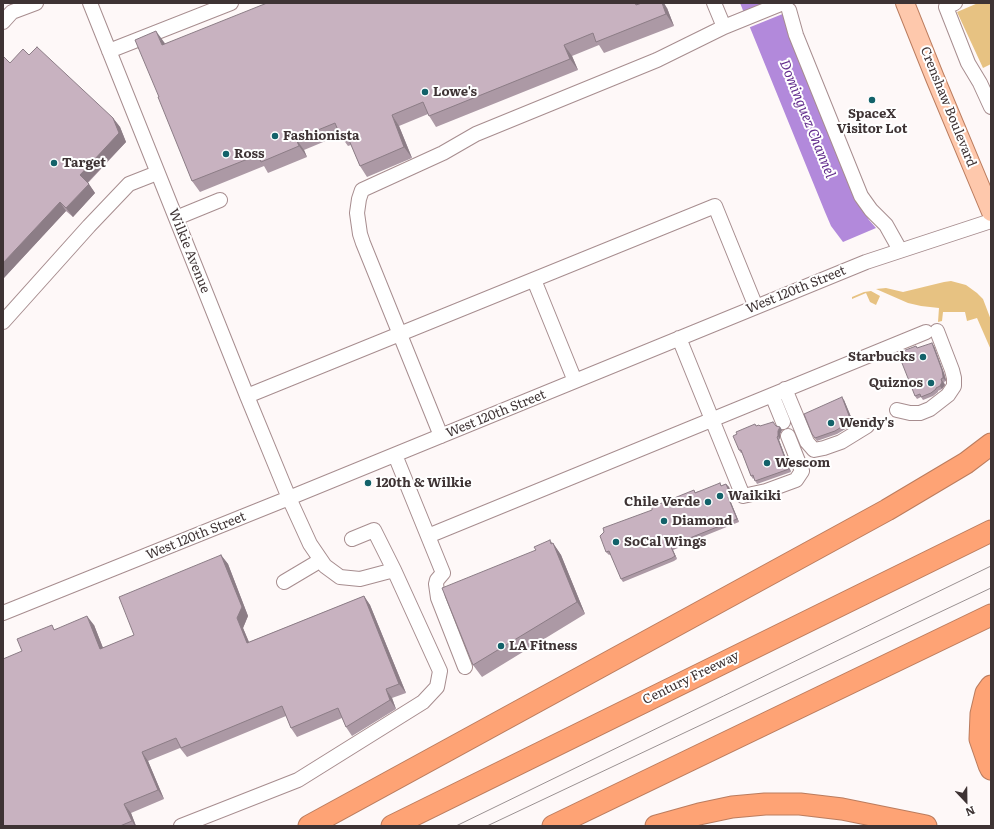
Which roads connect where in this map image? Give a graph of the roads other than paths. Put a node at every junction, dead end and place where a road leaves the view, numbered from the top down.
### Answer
1 (36, 3) edge
2 (90, 3) edge
3 (231, 3) edge
4 (714, 3) edge
5 (906, 3) edge
6 (955, 3) edge
7 (784, 5) edge
8 (3, 22) edge
9 (724, 27) junction
10 (109, 51) junction
11 (991, 107) edge
12 (157, 173) junction
13 (220, 200) dead end
14 (991, 212) edge
15 (176, 218) junction
16 (991, 221) edge
17 (900, 250) junction
18 (534, 280) junction
19 (756, 307) junction
20 (3, 322) edge
21 (400, 334) junction
22 (679, 338) junction
23 (575, 381) junction
24 (785, 389) junction
25 (772, 395) junction
26 (247, 396) junction
27 (897, 410) dead end
28 (712, 419) junction
29 (783, 422) dead end
30 (867, 426) dead end
31 (441, 436) junction
32 (788, 436) dead end
33 (991, 444) edge
34 (395, 455) junction
35 (289, 498) junction
36 (991, 519) edge
37 (991, 531) edge
38 (428, 536) junction
39 (352, 540) dead end
40 (321, 560) junction
41 (913, 569) junction
42 (394, 570) junction
43 (284, 582) dead end
44 (3, 612) edge
45 (991, 615) edge
46 (465, 667) dead end
47 (991, 686) edge
48 (991, 769) edge
49 (181, 826) edge
50 (309, 826) edge
51 (392, 826) edge
52 (553, 826) edge
53 (656, 826) edge
54 (926, 826) edge

1 - 8 street
2 - 10 street, Wilkie Avenue
3 - 10 street
4 - 9 street
5 - 14 main road, Crenshaw Boulevard
6 - 11 street
7 - 9 street
7 - 17 street
9 - 21 street
10 - 12 street, Wilkie Avenue
12 - 15 street, Wilkie Avenue
12 - 20 street
13 - 15 street
15 - 26 street, Wilkie Avenue
16 - 17 street, West 120th Street
17 - 19 street, West 120th Street
18 - 19 street
18 - 21 street
18 - 23 street
19 - 22 street, West 120th Street
21 - 26 street
21 - 31 street
22 - 23 street, West 120th Street
22 - 28 street
23 - 31 street, West 120th Street
24 - 25 street
24 - 27 street
24 - 30 street
25 - 28 street
25 - 29 street
26 - 35 street, Wilkie Avenue
28 - 32 street
28 - 38 street
31 - 34 street, West 120th Street
33 - 50 highway
34 - 35 street, West 120th Street
34 - 38 street
35 - 40 street, Wilkie Avenue
35 - 44 street, West 120th Street
36 - 41 highway
37 - 41 highway, Century Freeway
38 - 46 street
39 - 42 street
40 - 42 street, Wilkie Avenue
40 - 43 street
41 - 51 highway, Century Freeway
42 - 49 street
45 - 52 highway
47 - 48 highway
53 - 54 highway

